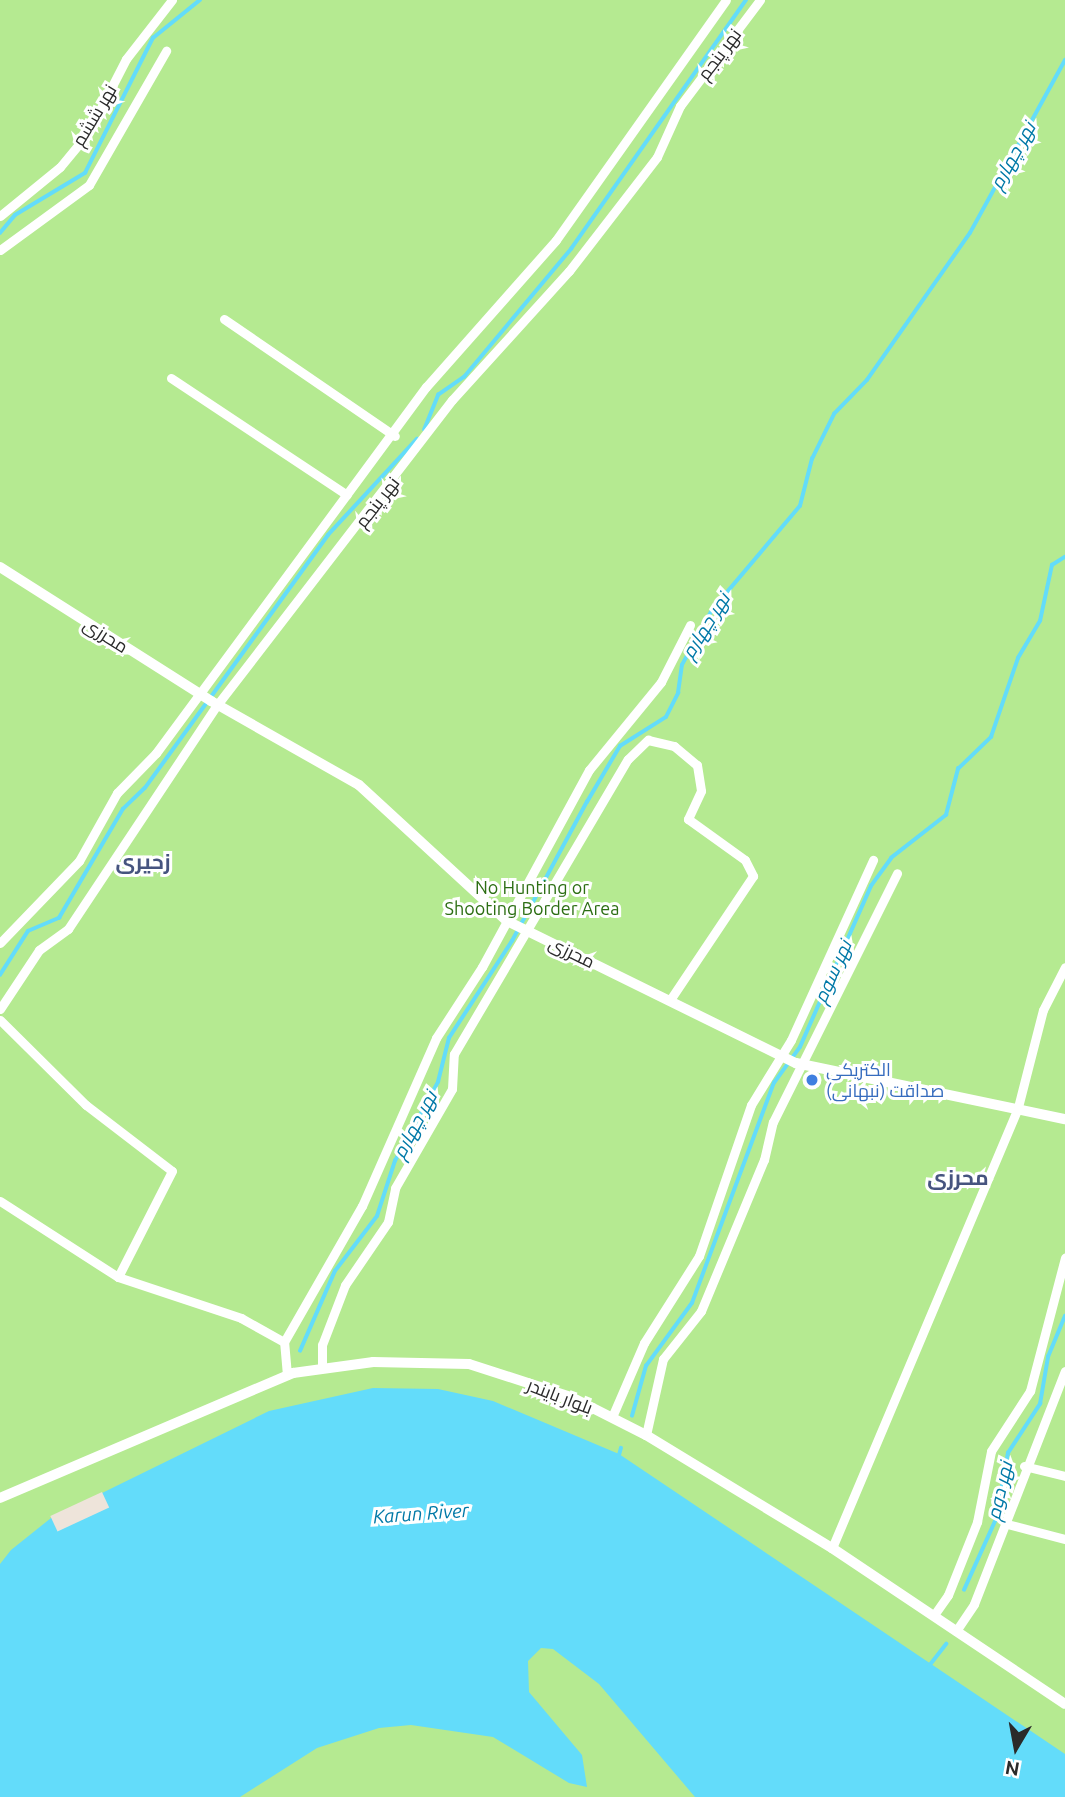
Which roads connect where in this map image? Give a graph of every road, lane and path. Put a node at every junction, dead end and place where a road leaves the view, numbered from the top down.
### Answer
1 (172, 0) edge
2 (726, 0) edge
3 (760, 0) edge
4 (166, 51) dead end
5 (0, 216) edge
6 (0, 250) edge
7 (224, 319) dead end
8 (171, 378) dead end
9 (395, 436) junction
10 (347, 495) junction
11 (0, 567) edge
12 (690, 625) dead end
13 (198, 693) junction
14 (214, 703) junction
15 (873, 860) dead end
16 (898, 873) dead end
17 (518, 926) junction
18 (0, 943) edge
19 (1065, 967) edge
20 (670, 1000) junction
21 (0, 1009) edge
22 (0, 1020) edge
23 (781, 1057) junction
24 (801, 1064) junction
25 (1017, 1111) junction
26 (1065, 1119) edge
27 (0, 1202) edge
28 (1065, 1258) edge
29 (118, 1277) junction
30 (284, 1342) junction
31 (322, 1368) junction
32 (1065, 1371) edge
33 (287, 1375) junction
34 (612, 1417) junction
35 (646, 1435) junction
36 (1024, 1466) junction
37 (1065, 1476) edge
38 (3, 1494) edge
39 (1007, 1524) junction
40 (1065, 1539) edge
41 (832, 1548) junction
42 (933, 1615) junction
43 (956, 1631) junction
44 (1065, 1704) edge

1 - 5 street, نهر ششم
2 - 9 street, نهر پنجم
3 - 14 street, نهر پنجم
4 - 6 street
7 - 9 street
8 - 10 street
9 - 10 street, نهر پنجم
10 - 13 street, نهر پنجم
11 - 13 street, محرزی
12 - 17 street
13 - 14 street, محرزی
13 - 18 street, نهر پنجم
14 - 17 street, محرزی
14 - 21 street, نهر پنجم
15 - 23 street
16 - 24 street
17 - 20 street, محرزی
17 - 20 street
17 - 30 street
17 - 31 street
19 - 25 street
20 - 23 street, محرزی
22 - 29 street
23 - 24 street, محرزی
23 - 34 street
24 - 25 street, محرزی
24 - 35 street
25 - 26 street, محرزی
25 - 41 street
27 - 29 street
28 - 42 street
29 - 30 street
30 - 33 street
31 - 33 street, بلوار بایندر
31 - 34 street, بلوار بایندر
32 - 36 street
33 - 38 street, بلوار بایندر
34 - 35 street, بلوار بایندر
35 - 41 street, بلوار بایندر
36 - 37 street
36 - 39 street
39 - 40 street
39 - 43 street
41 - 42 street, بلوار بایندر
42 - 43 street, بلوار بایندر
43 - 44 street, بلوار بایندر

